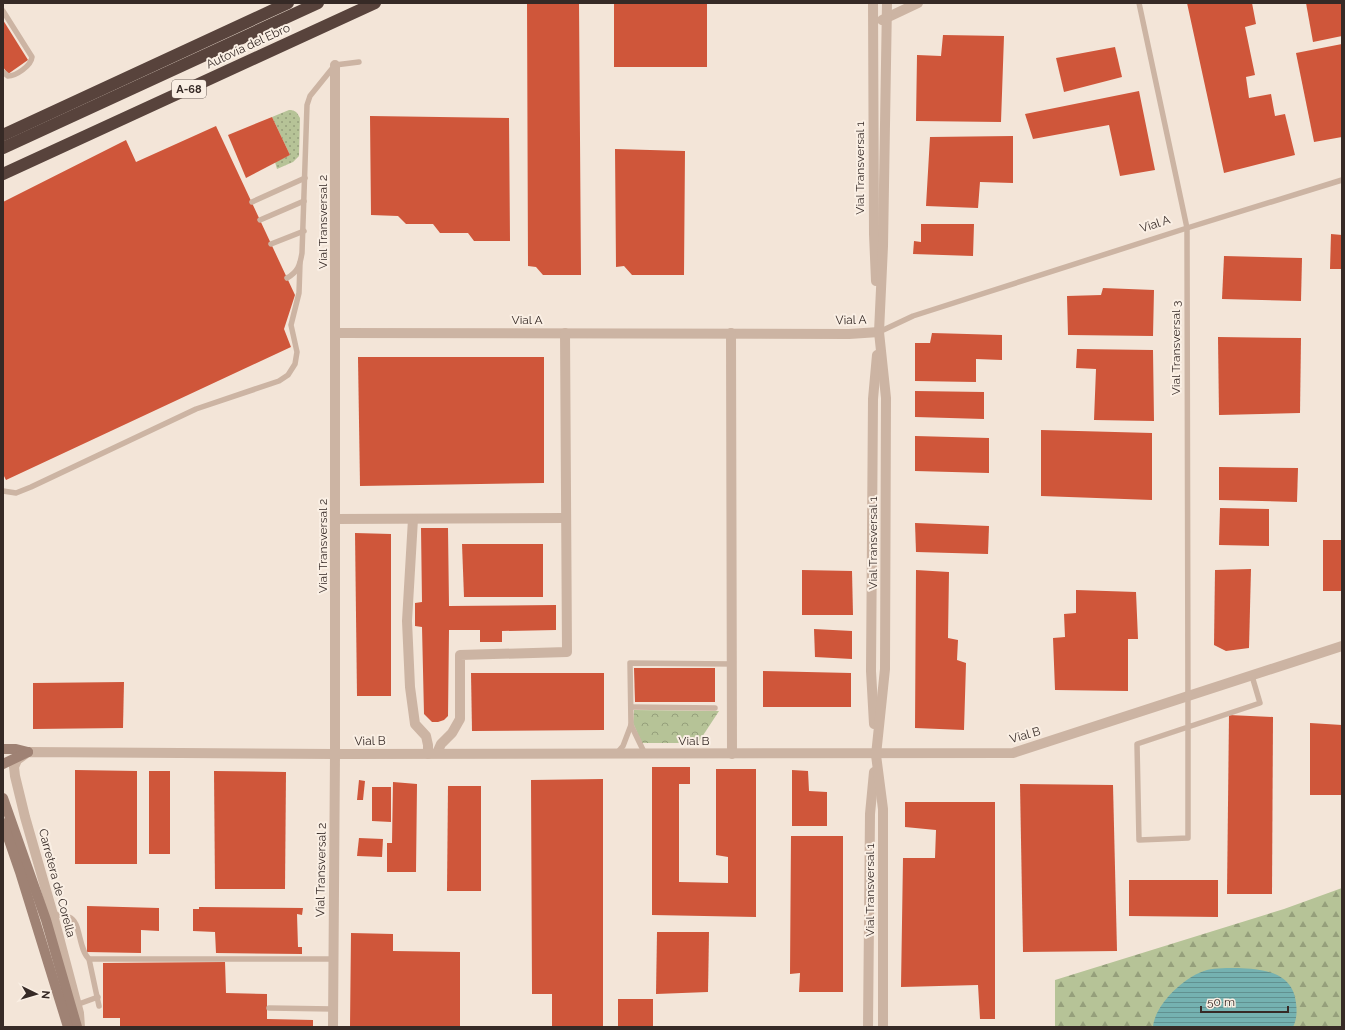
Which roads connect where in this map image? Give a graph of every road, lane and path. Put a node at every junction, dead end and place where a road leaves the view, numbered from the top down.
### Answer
1 (288, 3) edge
2 (318, 3) edge
3 (375, 3) edge
4 (873, 3) edge
5 (886, 3) edge
6 (918, 3) edge
7 (1139, 3) edge
8 (3, 11) edge
9 (886, 18) junction
10 (873, 24) junction
11 (359, 62) dead end
12 (335, 65) junction
13 (3, 72) edge
14 (3, 134) edge
15 (3, 148) edge
16 (3, 174) edge
17 (305, 178) junction
18 (1342, 180) edge
19 (304, 201) junction
20 (252, 202) dead end
21 (260, 220) dead end
22 (1186, 228) junction
23 (304, 231) junction
24 (271, 244) dead end
25 (300, 263) junction
26 (287, 278) dead end
27 (879, 332) junction
28 (336, 333) junction
29 (565, 333) junction
30 (731, 334) junction
31 (3, 490) edge
32 (565, 518) junction
33 (336, 519) junction
34 (413, 519) junction
35 (1342, 646) edge
36 (732, 664) junction
37 (1252, 676) junction
38 (1188, 697) junction
39 (631, 707) junction
40 (715, 708) dead end
41 (631, 725) junction
42 (1188, 728) junction
43 (3, 749) edge
44 (28, 752) junction
45 (336, 754) junction
46 (432, 754) junction
47 (617, 754) junction
48 (645, 754) junction
49 (732, 754) junction
50 (876, 755) junction
51 (3, 764) edge
52 (3, 798) edge
53 (7, 822) edge
54 (53, 914) junction
55 (56, 929) junction
56 (89, 959) junction
57 (333, 959) junction
58 (98, 997) junction
59 (76, 1005) junction
60 (99, 1006) dead end
61 (269, 1008) dead end
62 (333, 1009) junction
63 (68, 1027) edge
64 (79, 1027) edge
65 (333, 1027) edge
66 (868, 1027) edge
67 (883, 1027) edge

1 - 14 highway
2 - 15 highway, Autovía del Ebro / A-68
3 - 16 highway, Autovía del Ebro / A-68
4 - 10 street, Vial Transversal 1
5 - 9 street, Vial Transversal 1
6 - 9 street
7 - 22 lane, Vial Transversal 3
8 - 13 lane
9 - 10 street
9 - 27 street, Vial Transversal 1
10 - 27 street, Vial Transversal 1
11 - 12 lane
12 - 17 lane
12 - 28 street, Vial Transversal 2
17 - 19 lane
17 - 20 lane
18 - 22 lane, Vial A
19 - 21 lane
19 - 23 lane
22 - 27 lane, Vial A
22 - 38 lane, Vial Transversal 3
23 - 24 lane
23 - 25 lane
25 - 26 lane
25 - 31 lane
27 - 30 street, Vial A
27 - 50 street, Vial Transversal 1
28 - 29 street, Vial A
28 - 33 street, Vial Transversal 2
29 - 30 street, Vial A
29 - 32 street
30 - 36 street
32 - 34 street
32 - 46 street
33 - 34 street
33 - 45 street, Vial Transversal 2
34 - 46 street
35 - 37 street, Vial B
36 - 39 lane
36 - 49 street
37 - 38 street, Vial B
37 - 42 lane
38 - 42 lane, Vial Transversal 3
38 - 50 street, Vial B
39 - 40 lane
39 - 41 lane
41 - 47 lane
41 - 48 lane
42 - 42 lane
43 - 44 main road
44 - 45 street, Vial B
44 - 51 main road
44 - 54 street, Carretera de Corella
45 - 46 street, Vial B
45 - 57 street, Vial Transversal 2
46 - 47 street, Vial B
47 - 48 street, Vial B
48 - 49 street, Vial B
49 - 50 street, Vial B
50 - 66 street, Vial Transversal 1
50 - 67 street, Vial Transversal 1
52 - 53 main road, Carretera de Corella
53 - 55 main road
53 - 63 main road, Carretera de Corella
53 - 64 main road, Carretera de Corella
54 - 55 street, Carretera de Corella
54 - 56 lane
55 - 59 street, Carretera de Corella
56 - 57 lane
56 - 58 lane
57 - 62 street, Vial Transversal 2
58 - 59 lane
58 - 60 lane
59 - 64 street, Carretera de Corella
61 - 62 lane
62 - 65 street, Vial Transversal 2

